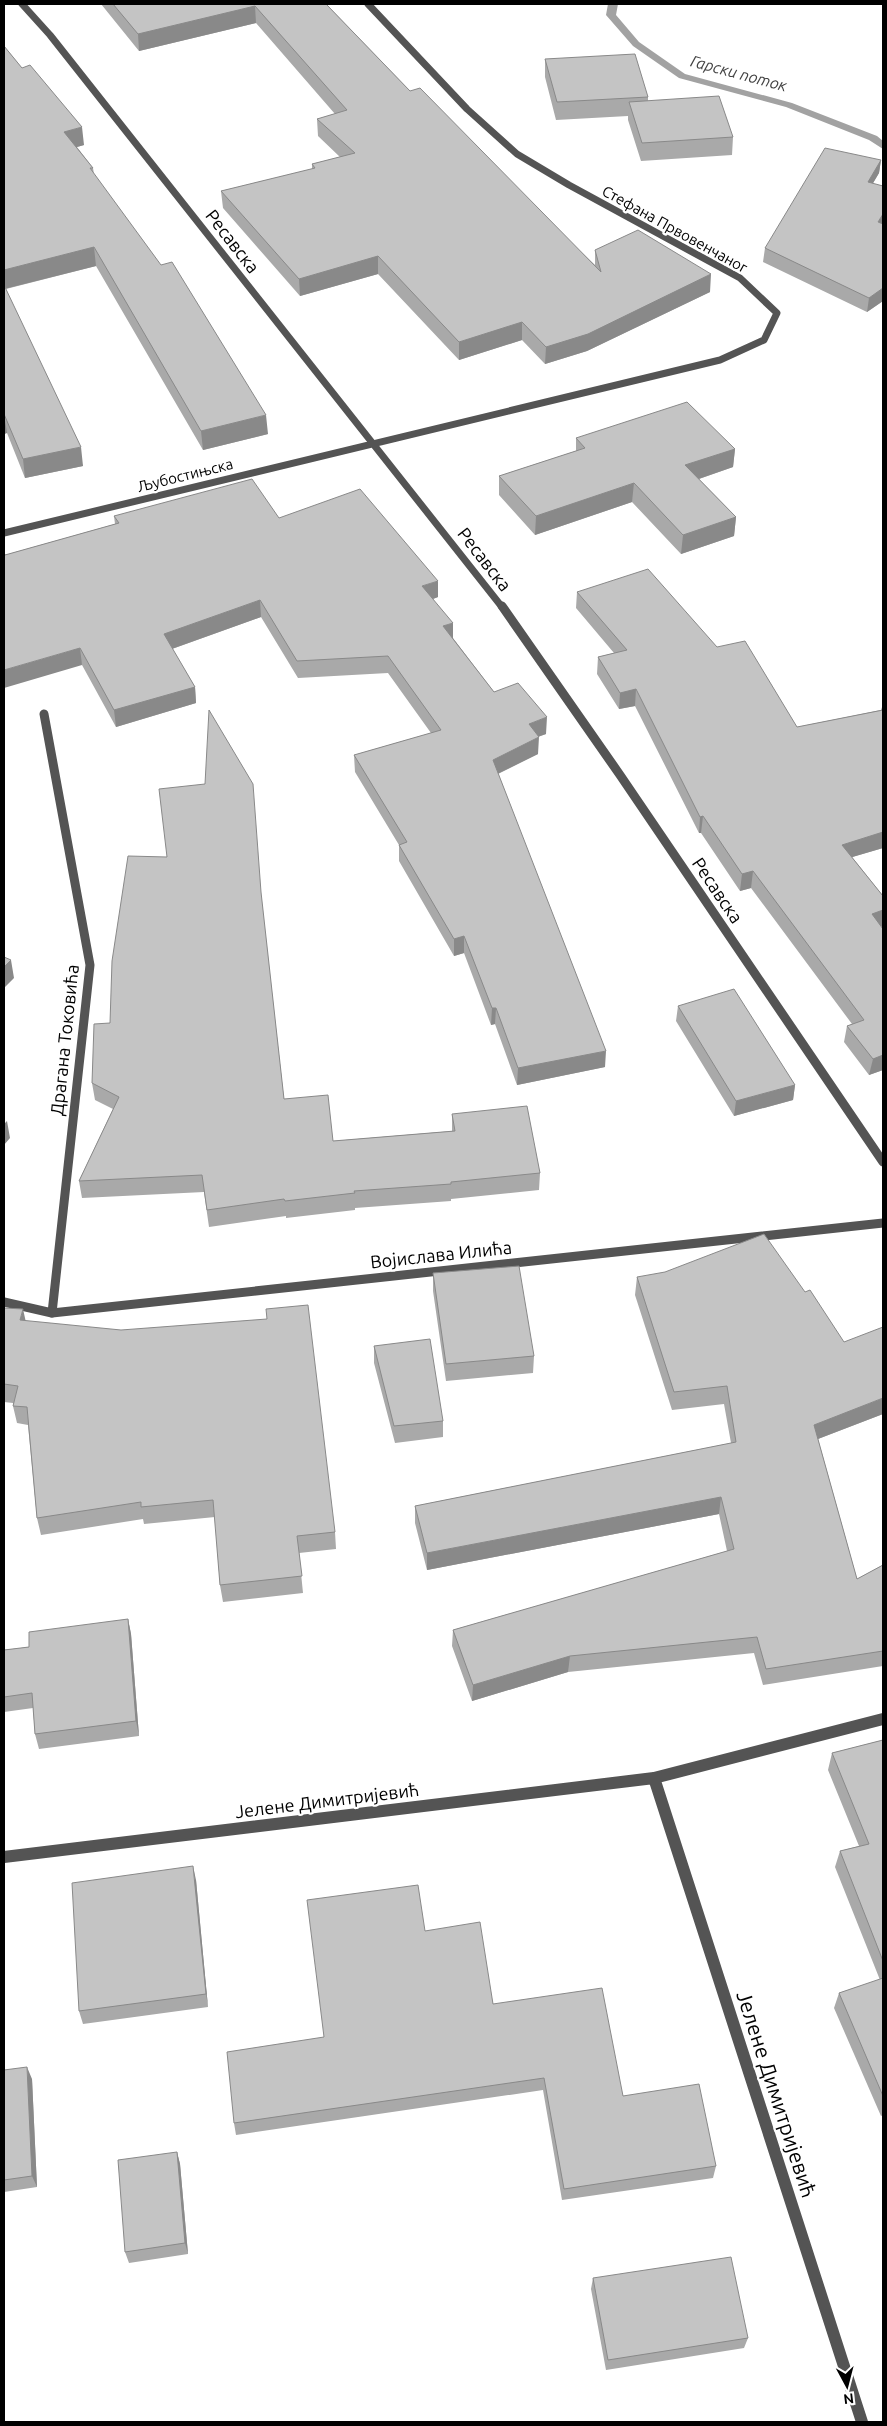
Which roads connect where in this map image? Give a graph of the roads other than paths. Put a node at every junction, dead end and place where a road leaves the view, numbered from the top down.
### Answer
1 (22, 4) edge
2 (368, 4) edge
3 (372, 444) junction
4 (5, 530) edge
5 (44, 714) dead end
6 (883, 1162) edge
7 (883, 1223) edge
8 (4, 1302) edge
9 (52, 1313) junction
10 (883, 1719) edge
11 (654, 1778) junction
12 (4, 1858) edge
13 (862, 2422) edge

1 - 3 street, Ресавска
2 - 3 street, Стефана Првовенчаног
3 - 4 street, Љубостињска
3 - 6 street, Ресавска
5 - 9 street, Драгана Токовића
7 - 9 street, Војислава Илића
8 - 9 street, Војислава Илића
10 - 11 street, Јелене Димитријевић
11 - 12 street, Јелене Димитријевић
11 - 13 street, Јелене Димитријевић

